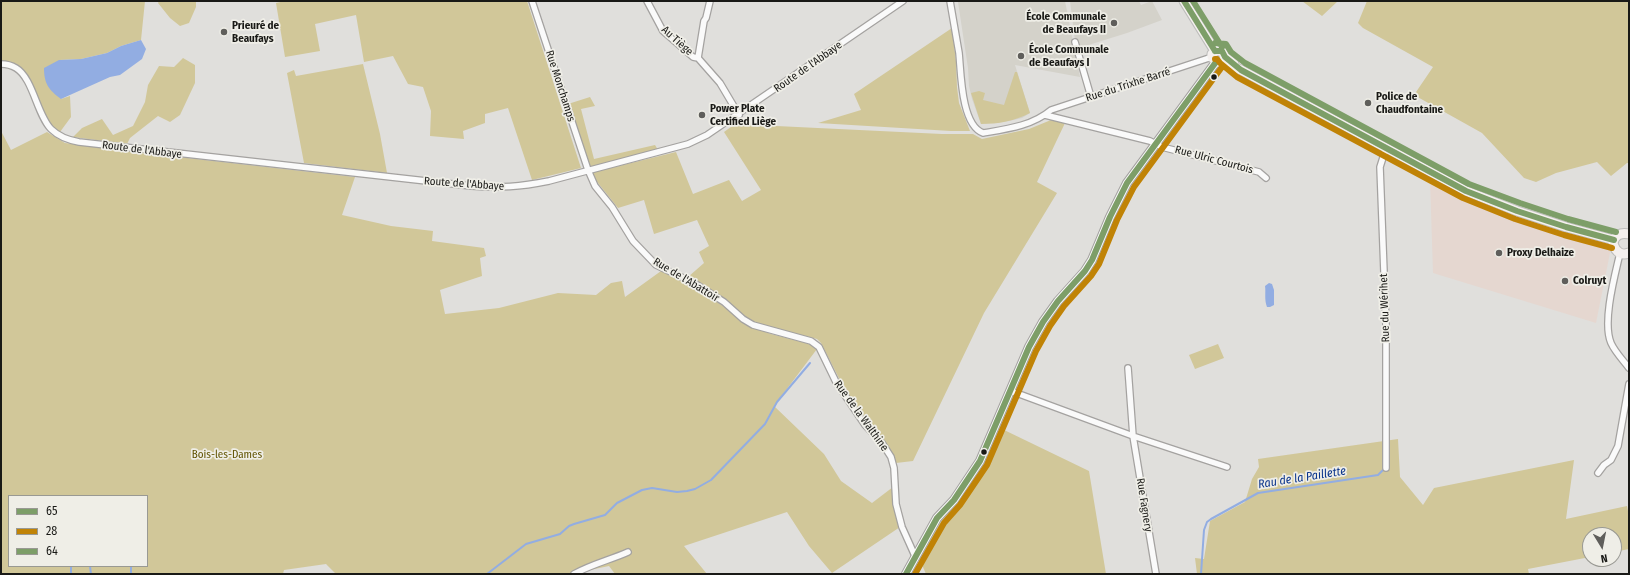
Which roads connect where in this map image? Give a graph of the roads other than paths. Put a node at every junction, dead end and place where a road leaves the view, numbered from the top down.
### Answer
1 (532, 1) edge
2 (647, 1) edge
3 (710, 1) edge
4 (904, 1) edge
5 (950, 1) edge
6 (1184, 1) edge
7 (1075, 42) dead end
8 (698, 58) junction
9 (1218, 58) junction
10 (1, 64) edge
11 (1091, 97) junction
12 (739, 115) junction
13 (1045, 115) junction
14 (1156, 143) junction
15 (1386, 148) junction
16 (588, 170) junction
17 (1266, 178) dead end
18 (1629, 233) edge
19 (1614, 240) junction
20 (1624, 253) edge
21 (819, 347) joint
22 (1128, 368) dead end
23 (1629, 368) edge
24 (1629, 384) edge
25 (1011, 391) junction
26 (1133, 436) junction
27 (1227, 467) dead end
28 (1386, 468) dead end
29 (1598, 473) dead end
30 (628, 552) dead end
31 (915, 556) junction
32 (574, 574) edge
33 (906, 574) edge
34 (1156, 574) edge

1 - 16 street, Rue Monchamps
2 - 8 street, Au Tiège
3 - 8 street, Au Tiège
4 - 12 street, Route de l'Abbaye
5 - 13 street, Rue du Trixhe Barré
6 - 9 main road
7 - 11 street
8 - 12 street, Au Tiège
9 - 11 street, Rue du Trixhe Barré
9 - 14 street
9 - 15 main road
10 - 16 street, Route de l'Abbaye
11 - 13 street, Rue du Trixhe Barré
12 - 16 street, Route de l'Abbaye
13 - 14 street, Rue Ulric Courtois
14 - 17 street, Rue Ulric Courtois
14 - 25 street
15 - 19 main road
15 - 28 street, Rue du Wérihet
16 - 21 street, Rue de l'Abattoir
18 - 19 main road
19 - 20 main road
20 - 23 street
21 - 31 street, Rue de la Walthine
22 - 26 street, Rue Fagnery
24 - 29 street
25 - 26 street
25 - 31 street
26 - 27 street
26 - 34 street, Rue Fagnery
30 - 32 street
31 - 33 street

